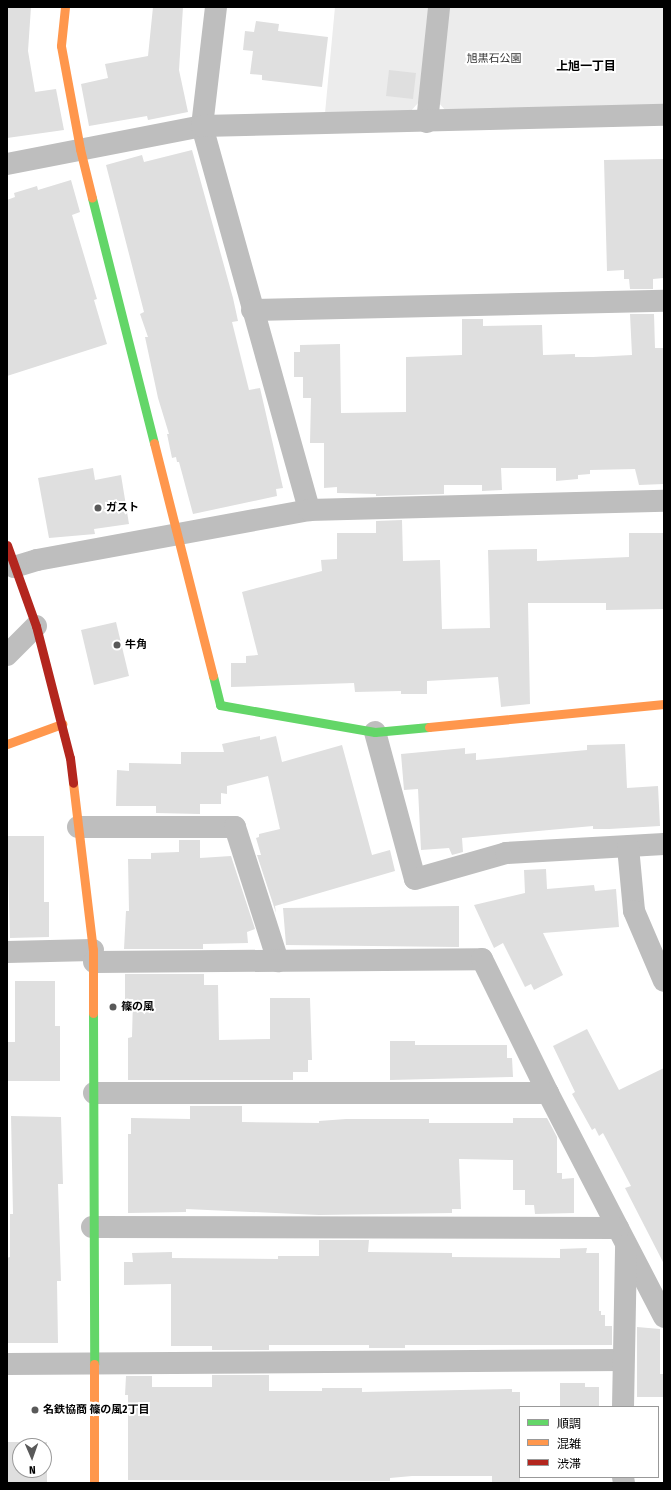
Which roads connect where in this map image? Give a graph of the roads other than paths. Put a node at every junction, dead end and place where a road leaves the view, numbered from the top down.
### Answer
1 (65, 7) edge
2 (216, 7) edge
3 (439, 7) edge
4 (664, 115) edge
5 (426, 122) junction
6 (202, 126) junction
7 (80, 149) junction
8 (7, 164) edge
9 (664, 301) edge
10 (252, 310) junction
11 (664, 501) edge
12 (309, 510) junction
13 (178, 534) junction
14 (7, 545) edge
15 (14, 567) junction
16 (36, 626) junction
17 (7, 656) edge
18 (664, 704) edge
19 (62, 724) junction
20 (375, 732) junction
21 (7, 744) edge
22 (78, 827) junction
23 (664, 844) edge
24 (628, 848) junction
25 (7, 952) edge
26 (93, 956) junction
27 (278, 961) junction
28 (664, 981) edge
29 (94, 1093) junction
30 (548, 1093) junction
31 (92, 1227) junction
32 (622, 1235) junction
33 (664, 1317) edge
34 (623, 1360) junction
35 (94, 1362) junction
36 (7, 1364) edge
37 (623, 1406) edge
38 (94, 1483) edge

1 - 7 street
2 - 6 street
3 - 5 street
4 - 5 street
5 - 6 street
6 - 7 street
6 - 10 street
7 - 8 street
7 - 13 street
9 - 10 street
10 - 12 street
11 - 12 street
12 - 13 street
13 - 15 street
13 - 20 street
14 - 15 street
15 - 16 street
16 - 17 street
16 - 19 street
18 - 20 street
19 - 21 street
19 - 22 street
20 - 24 street
22 - 26 street
22 - 27 street
23 - 24 street
24 - 28 street
25 - 26 street
26 - 27 street
26 - 29 street
27 - 30 street
29 - 30 street
29 - 31 street
30 - 32 street
31 - 32 street
31 - 35 street
32 - 33 street
32 - 34 street
34 - 35 street
34 - 37 street
35 - 36 street
35 - 38 street

